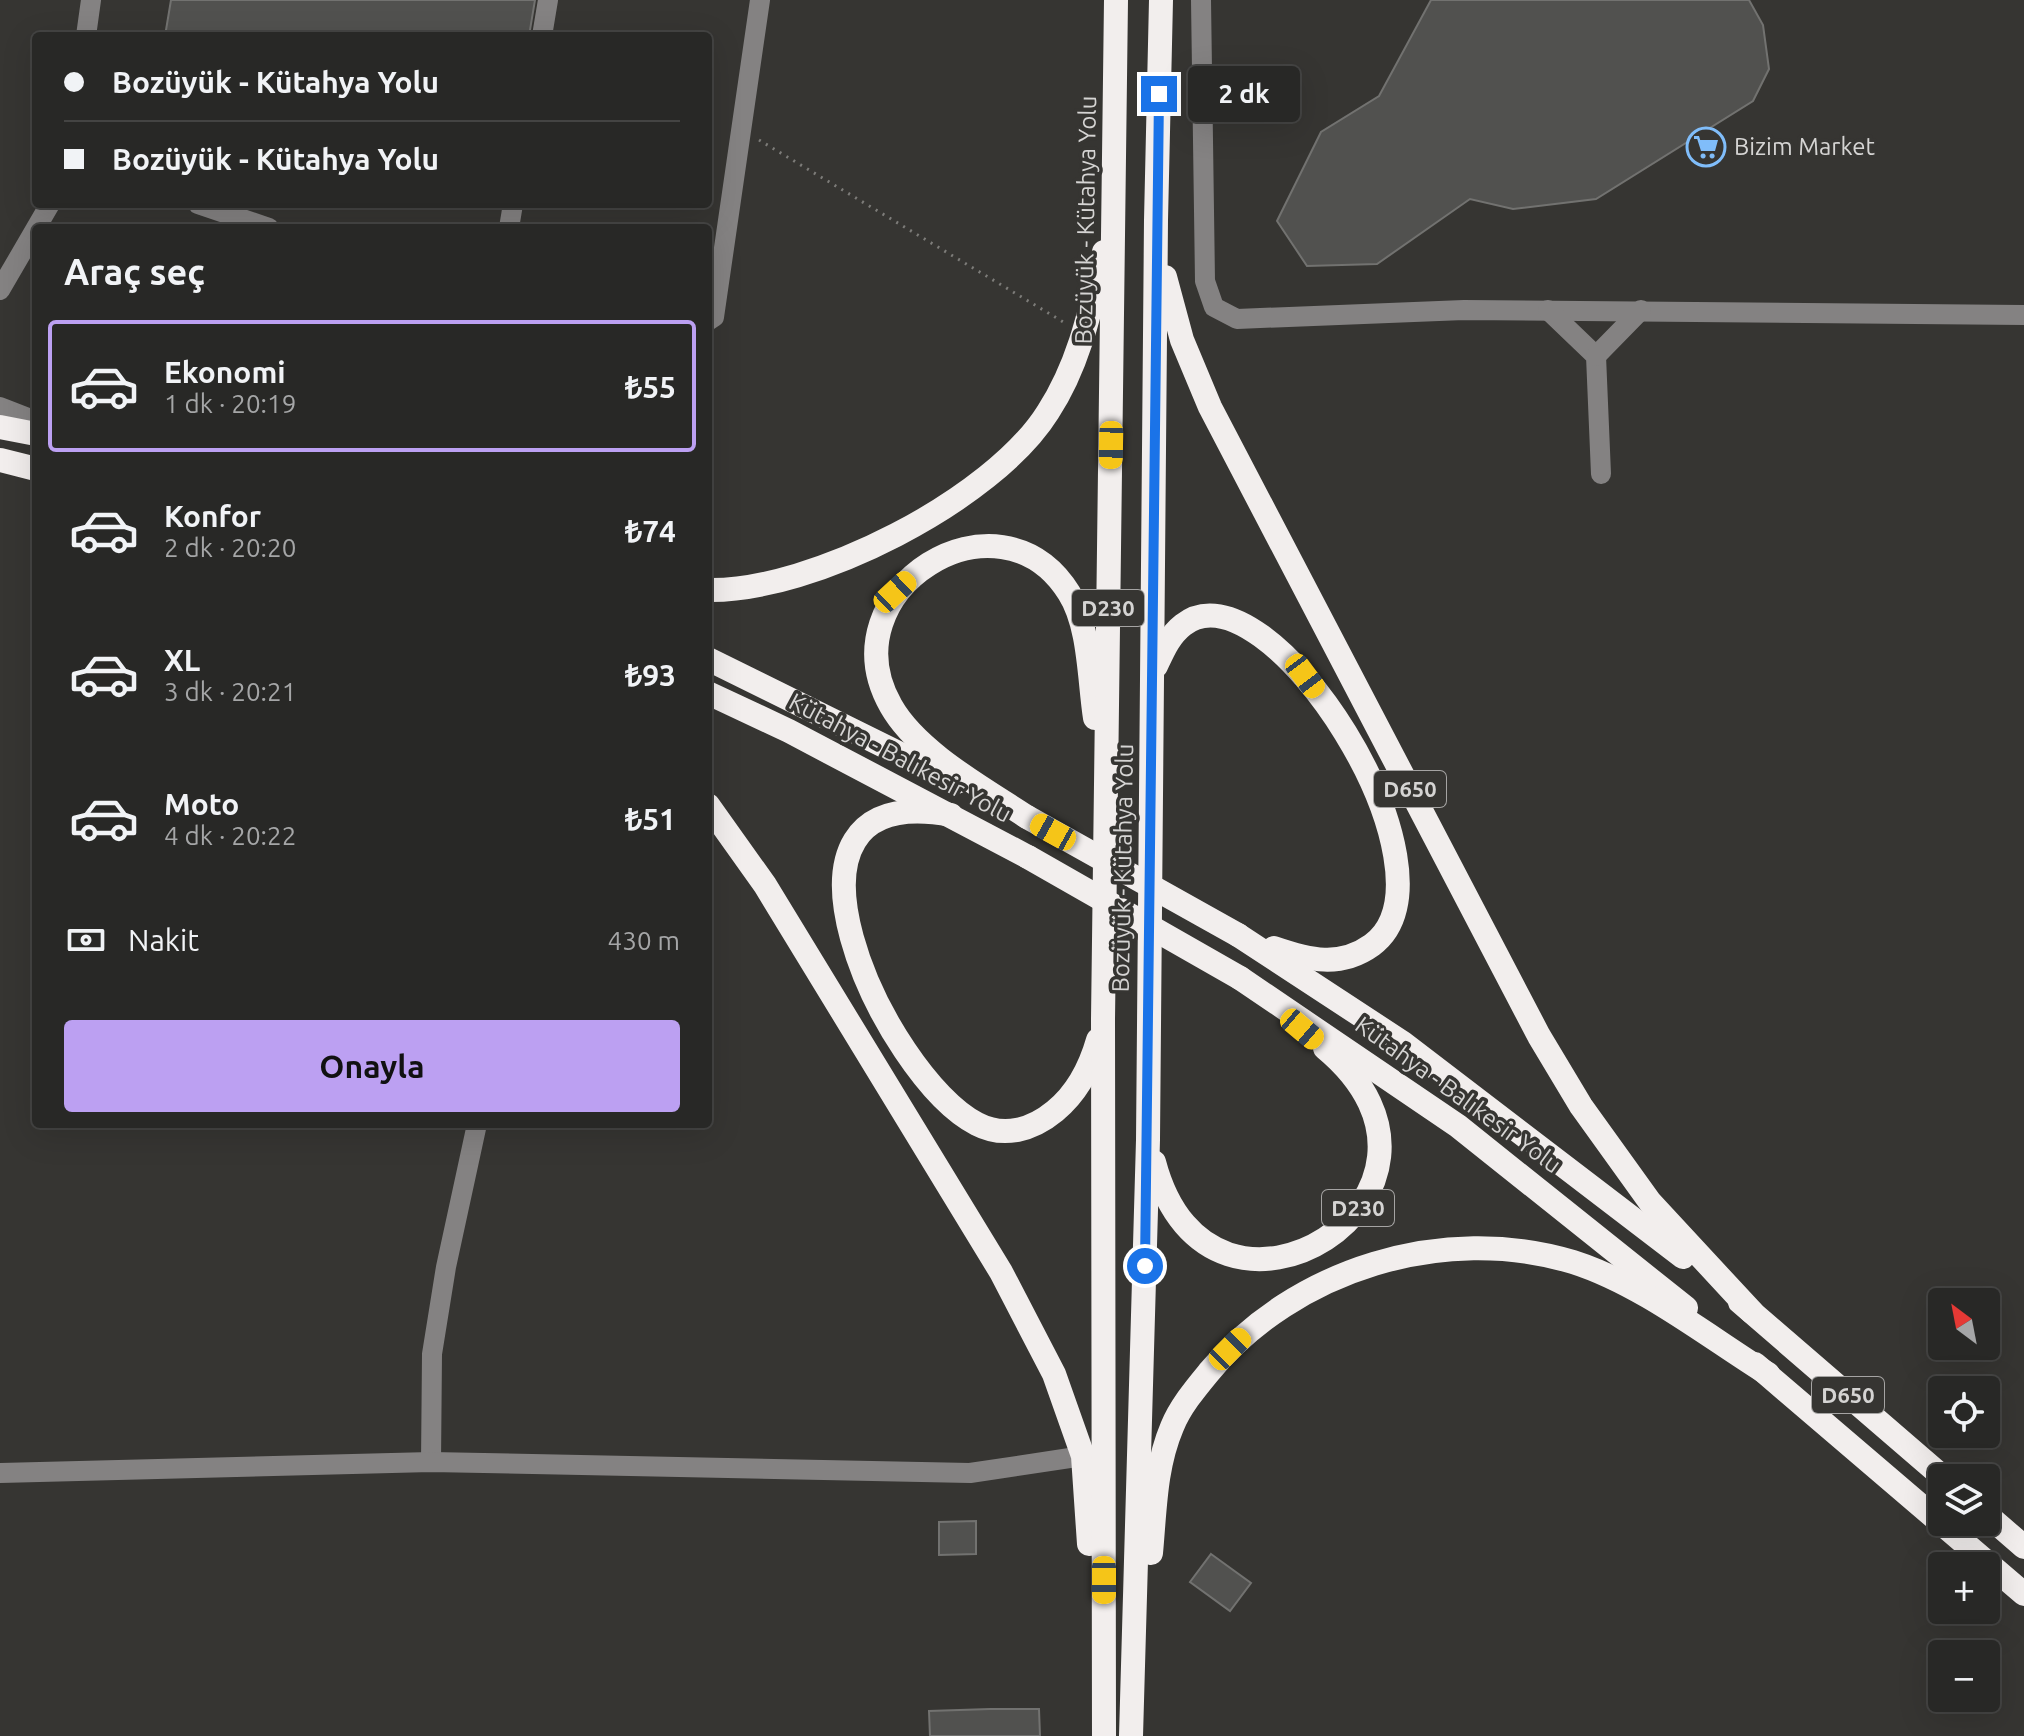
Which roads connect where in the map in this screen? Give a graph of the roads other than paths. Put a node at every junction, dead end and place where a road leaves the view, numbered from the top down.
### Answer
1 (91, 0) edge
2 (548, 0) edge
3 (760, 0) edge
4 (1116, 0) edge
5 (1161, 0) edge
6 (1201, 0) edge
7 (87, 32) edge
8 (543, 32) edge
9 (1115, 198) junction
10 (210, 208) edge
11 (1156, 220) junction
12 (257, 224) edge
13 (32, 235) edge
14 (0, 290) edge
15 (1548, 310) junction
16 (1641, 310) junction
17 (2024, 315) edge
18 (712, 318) edge
19 (1596, 356) junction
20 (0, 407) edge
21 (32, 419) edge
22 (0, 427) edge
23 (32, 433) edge
24 (0, 460) edge
25 (32, 468) edge
26 (1601, 474) dead end
27 (712, 589) edge
28 (712, 661) edge
29 (1153, 672) junction
30 (712, 695) edge
31 (1105, 784) junction
32 (712, 811) edge
33 (951, 815) junction
34 (1027, 817) junction
35 (1238, 935) junction
36 (1240, 978) junction
37 (1103, 1019) junction
38 (476, 1128) edge
39 (1148, 1140) junction
40 (1752, 1312) junction
41 (1768, 1374) junction
42 (1083, 1456) junction
43 (431, 1462) junction
44 (1928, 1464) edge
45 (0, 1473) edge
46 (2000, 1526) edge
47 (2024, 1547) edge
48 (2024, 1594) edge
49 (1103, 1736) edge
50 (1132, 1736) edge

1 - 7 street
2 - 8 street
3 - 18 street
4 - 9 highway, Bozüyük - Kütahya Yolu / D230
5 - 11 highway, Bozüyük - Kütahya Yolu / D230
6 - 15 street
9 - 27 highway, D230
9 - 31 highway, Bozüyük - Kütahya Yolu / D230
10 - 12 street
11 - 29 highway, Bozüyük - Kütahya Yolu / D230
11 - 40 highway, D650
13 - 14 street
15 - 16 street
15 - 19 street
16 - 17 street
16 - 19 street
19 - 26 street
20 - 21 street
22 - 23 highway
24 - 25 highway
28 - 34 highway, Kütahya - Balıkesir Yolu
29 - 35 highway
29 - 39 highway, Bozüyük - Kütahya Yolu / D230
30 - 33 highway, Kütahya - Balıkesir Yolu / D230
31 - 34 highway
31 - 37 highway, Bozüyük - Kütahya Yolu / D230
32 - 42 highway
33 - 36 highway, Kütahya - Balıkesir Yolu / D230, bridge
33 - 37 highway
34 - 35 highway, Kütahya - Balıkesir Yolu, bridge
35 - 40 highway, Kütahya - Balıkesir Yolu
36 - 39 highway, D230
36 - 41 highway, Kütahya - Balıkesir Yolu / D650
37 - 49 highway, Bozüyük - Kütahya Yolu
38 - 43 street
39 - 50 highway, Bozüyük - Kütahya Yolu
40 - 44 highway, Kütahya - Balıkesir Yolu / D650
41 - 48 highway, Kütahya - Balıkesir Yolu / D650
41 - 50 highway
42 - 43 street
42 - 49 highway
43 - 45 street
46 - 47 highway

